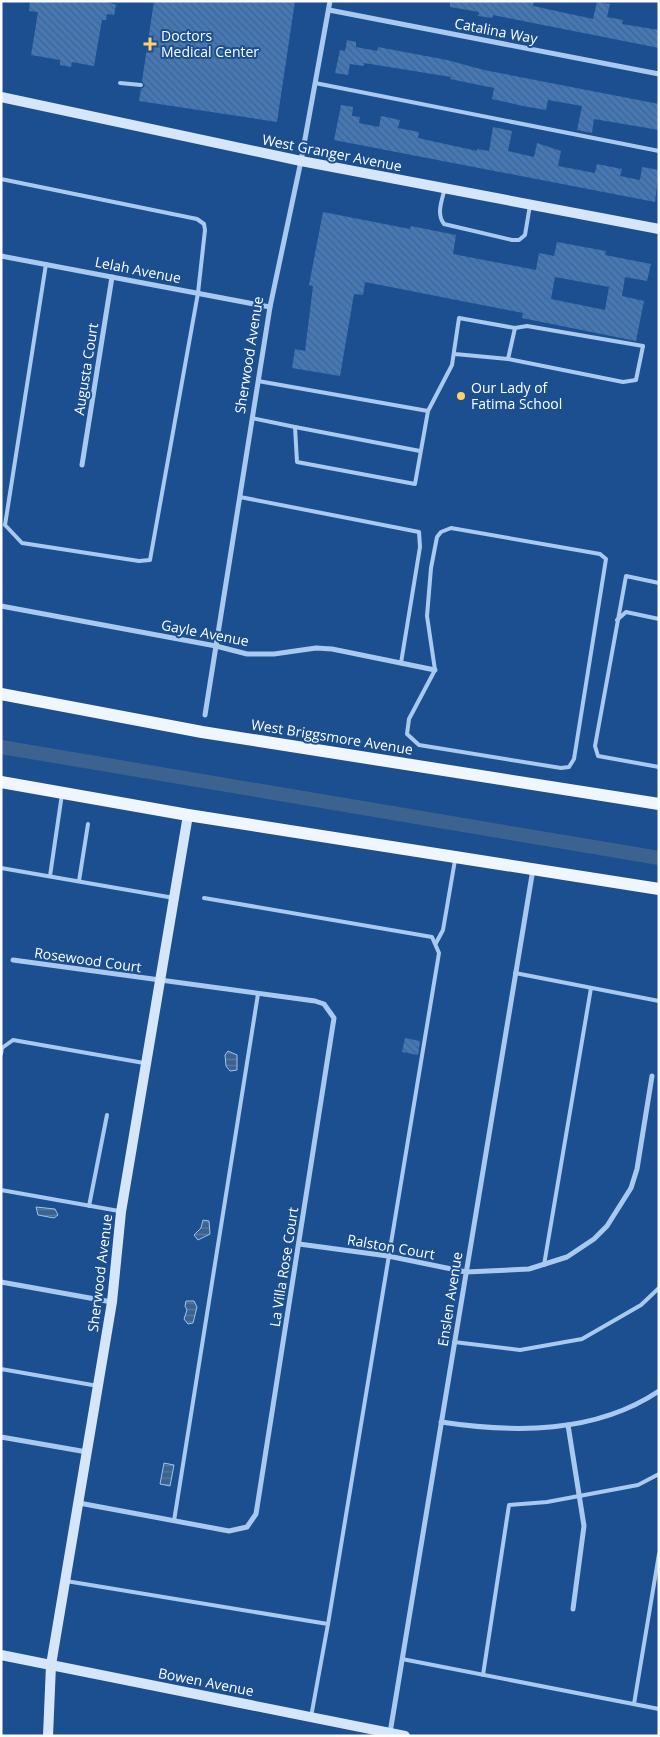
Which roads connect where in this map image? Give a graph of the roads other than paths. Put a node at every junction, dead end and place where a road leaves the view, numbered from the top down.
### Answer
1 (330, 1) edge
2 (329, 10) junction
3 (659, 74) edge
4 (120, 83) dead end
5 (315, 83) junction
6 (141, 85) dead end
7 (1, 97) edge
8 (659, 151) edge
9 (301, 161) junction
10 (1, 180) edge
11 (445, 188) junction
12 (530, 205) junction
13 (659, 229) edge
14 (1, 256) edge
15 (46, 264) junction
16 (112, 277) junction
17 (198, 293) junction
18 (270, 307) junction
19 (515, 328) junction
20 (455, 354) junction
21 (508, 359) junction
22 (258, 381) junction
23 (428, 411) junction
24 (252, 418) junction
25 (295, 427) junction
26 (420, 451) junction
27 (82, 465) dead end
28 (240, 497) junction
29 (659, 583) edge
30 (1, 606) edge
31 (659, 619) edge
32 (616, 621) junction
33 (216, 646) junction
34 (400, 663) junction
35 (435, 670) junction
36 (1, 694) edge
37 (205, 715) dead end
38 (659, 767) edge
39 (1, 782) edge
40 (63, 793) junction
41 (659, 804) edge
42 (188, 815) junction
43 (88, 824) dead end
44 (456, 856) junction
45 (1, 868) edge
46 (533, 868) junction
47 (50, 876) junction
48 (79, 881) junction
49 (659, 889) edge
50 (174, 898) junction
51 (204, 898) dead end
52 (436, 943) junction
53 (13, 960) dead end
54 (516, 973) junction
55 (160, 981) junction
56 (590, 988) junction
57 (258, 994) junction
58 (659, 1001) edge
59 (2, 1048) edge
60 (1, 1054) edge
61 (146, 1063) junction
62 (652, 1076) dead end
63 (106, 1114) dead end
64 (1, 1190) edge
65 (90, 1206) junction
66 (121, 1212) junction
67 (299, 1244) junction
68 (388, 1256) junction
69 (544, 1265) junction
70 (466, 1272) junction
71 (1, 1282) edge
72 (659, 1288) edge
73 (112, 1302) junction
74 (454, 1342) junction
75 (1, 1369) edge
76 (98, 1386) junction
77 (659, 1391) edge
78 (441, 1422) junction
79 (568, 1425) junction
80 (1, 1437) edge
81 (87, 1452) junction
82 (659, 1474) edge
83 (581, 1494) junction
84 (78, 1504) junction
85 (174, 1522) junction
86 (659, 1554) edge
87 (66, 1581) junction
88 (573, 1609) dead end
89 (328, 1624) junction
90 (1, 1655) edge
91 (402, 1659) junction
92 (51, 1665) junction
93 (483, 1674) junction
94 (634, 1704) junction
95 (659, 1709) edge
96 (311, 1717) junction
97 (390, 1733) junction
98 (48, 1736) edge
99 (404, 1736) edge

1 - 2 street, Sherwood Avenue
2 - 3 street, Catalina Way
2 - 5 street, Sherwood Avenue
4 - 6 lane
5 - 8 lane
5 - 9 street, Sherwood Avenue
7 - 9 street, West Granger Avenue
9 - 11 street, West Granger Avenue
9 - 18 street, Sherwood Avenue
10 - 17 lane
11 - 12 street, West Granger Avenue
11 - 12 lane
12 - 13 street, West Granger Avenue
14 - 15 street, Lelah Avenue
15 - 16 street, Lelah Avenue
15 - 17 lane
16 - 17 street, Lelah Avenue
16 - 27 street, Augusta Court
17 - 18 street, Lelah Avenue
18 - 22 street, Sherwood Avenue
19 - 20 lane
19 - 21 lane
19 - 21 lane
20 - 21 lane
20 - 23 lane
22 - 23 lane
22 - 24 street, Sherwood Avenue
23 - 26 lane
24 - 25 lane
24 - 28 street, Sherwood Avenue
25 - 26 lane
25 - 26 lane
28 - 33 street, Sherwood Avenue
28 - 34 lane
29 - 32 lane
30 - 33 street, Gayle Avenue
31 - 32 lane
32 - 38 lane
33 - 34 street, Gayle Avenue
33 - 37 street, Sherwood Avenue
34 - 35 street, Gayle Avenue
35 - 35 lane
36 - 41 main road, West Briggsmore Avenue
39 - 40 main road
40 - 42 main road
40 - 47 lane
42 - 44 main road
42 - 50 street, Sherwood Avenue
43 - 48 lane
44 - 46 main road
44 - 52 lane
45 - 47 lane
46 - 49 main road
46 - 54 street, Enslen Avenue
47 - 48 lane
48 - 50 lane
50 - 55 street, Sherwood Avenue
51 - 52 lane
52 - 68 lane
53 - 55 street, Rosewood Court
54 - 56 lane
54 - 70 street, Enslen Avenue
55 - 57 street, La Villa Rose Court
55 - 61 street, Sherwood Avenue
56 - 58 lane
56 - 69 lane
57 - 67 street, La Villa Rose Court
57 - 85 lane
59 - 60 lane
59 - 61 lane
61 - 66 street, Sherwood Avenue
62 - 69 street, Ralston Court
63 - 65 lane
64 - 65 lane
65 - 66 lane
66 - 73 street, Sherwood Avenue
67 - 68 street, Ralston Court
67 - 85 street, La Villa Rose Court
68 - 70 street, Ralston Court
68 - 89 lane
69 - 70 street, Ralston Court
70 - 74 street, Enslen Avenue
71 - 73 street
72 - 74 lane
73 - 76 street, Sherwood Avenue
74 - 78 street, Enslen Avenue
75 - 76 lane
76 - 81 street, Sherwood Avenue
77 - 79 street
78 - 79 street
78 - 91 street, Enslen Avenue
79 - 83 street
80 - 81 street
81 - 84 street, Sherwood Avenue
82 - 83 lane
83 - 88 street
83 - 93 lane
84 - 85 street, La Villa Rose Court
84 - 87 street, Sherwood Avenue
86 - 94 lane
87 - 89 lane
87 - 92 street, Sherwood Avenue
89 - 96 lane
90 - 92 street, Bowen Avenue
91 - 93 lane
91 - 97 street, Enslen Avenue
92 - 96 street, Bowen Avenue
92 - 98 street, Sherwood Avenue
93 - 94 lane
94 - 95 lane
96 - 97 street, Bowen Avenue
97 - 99 street, Bowen Avenue

